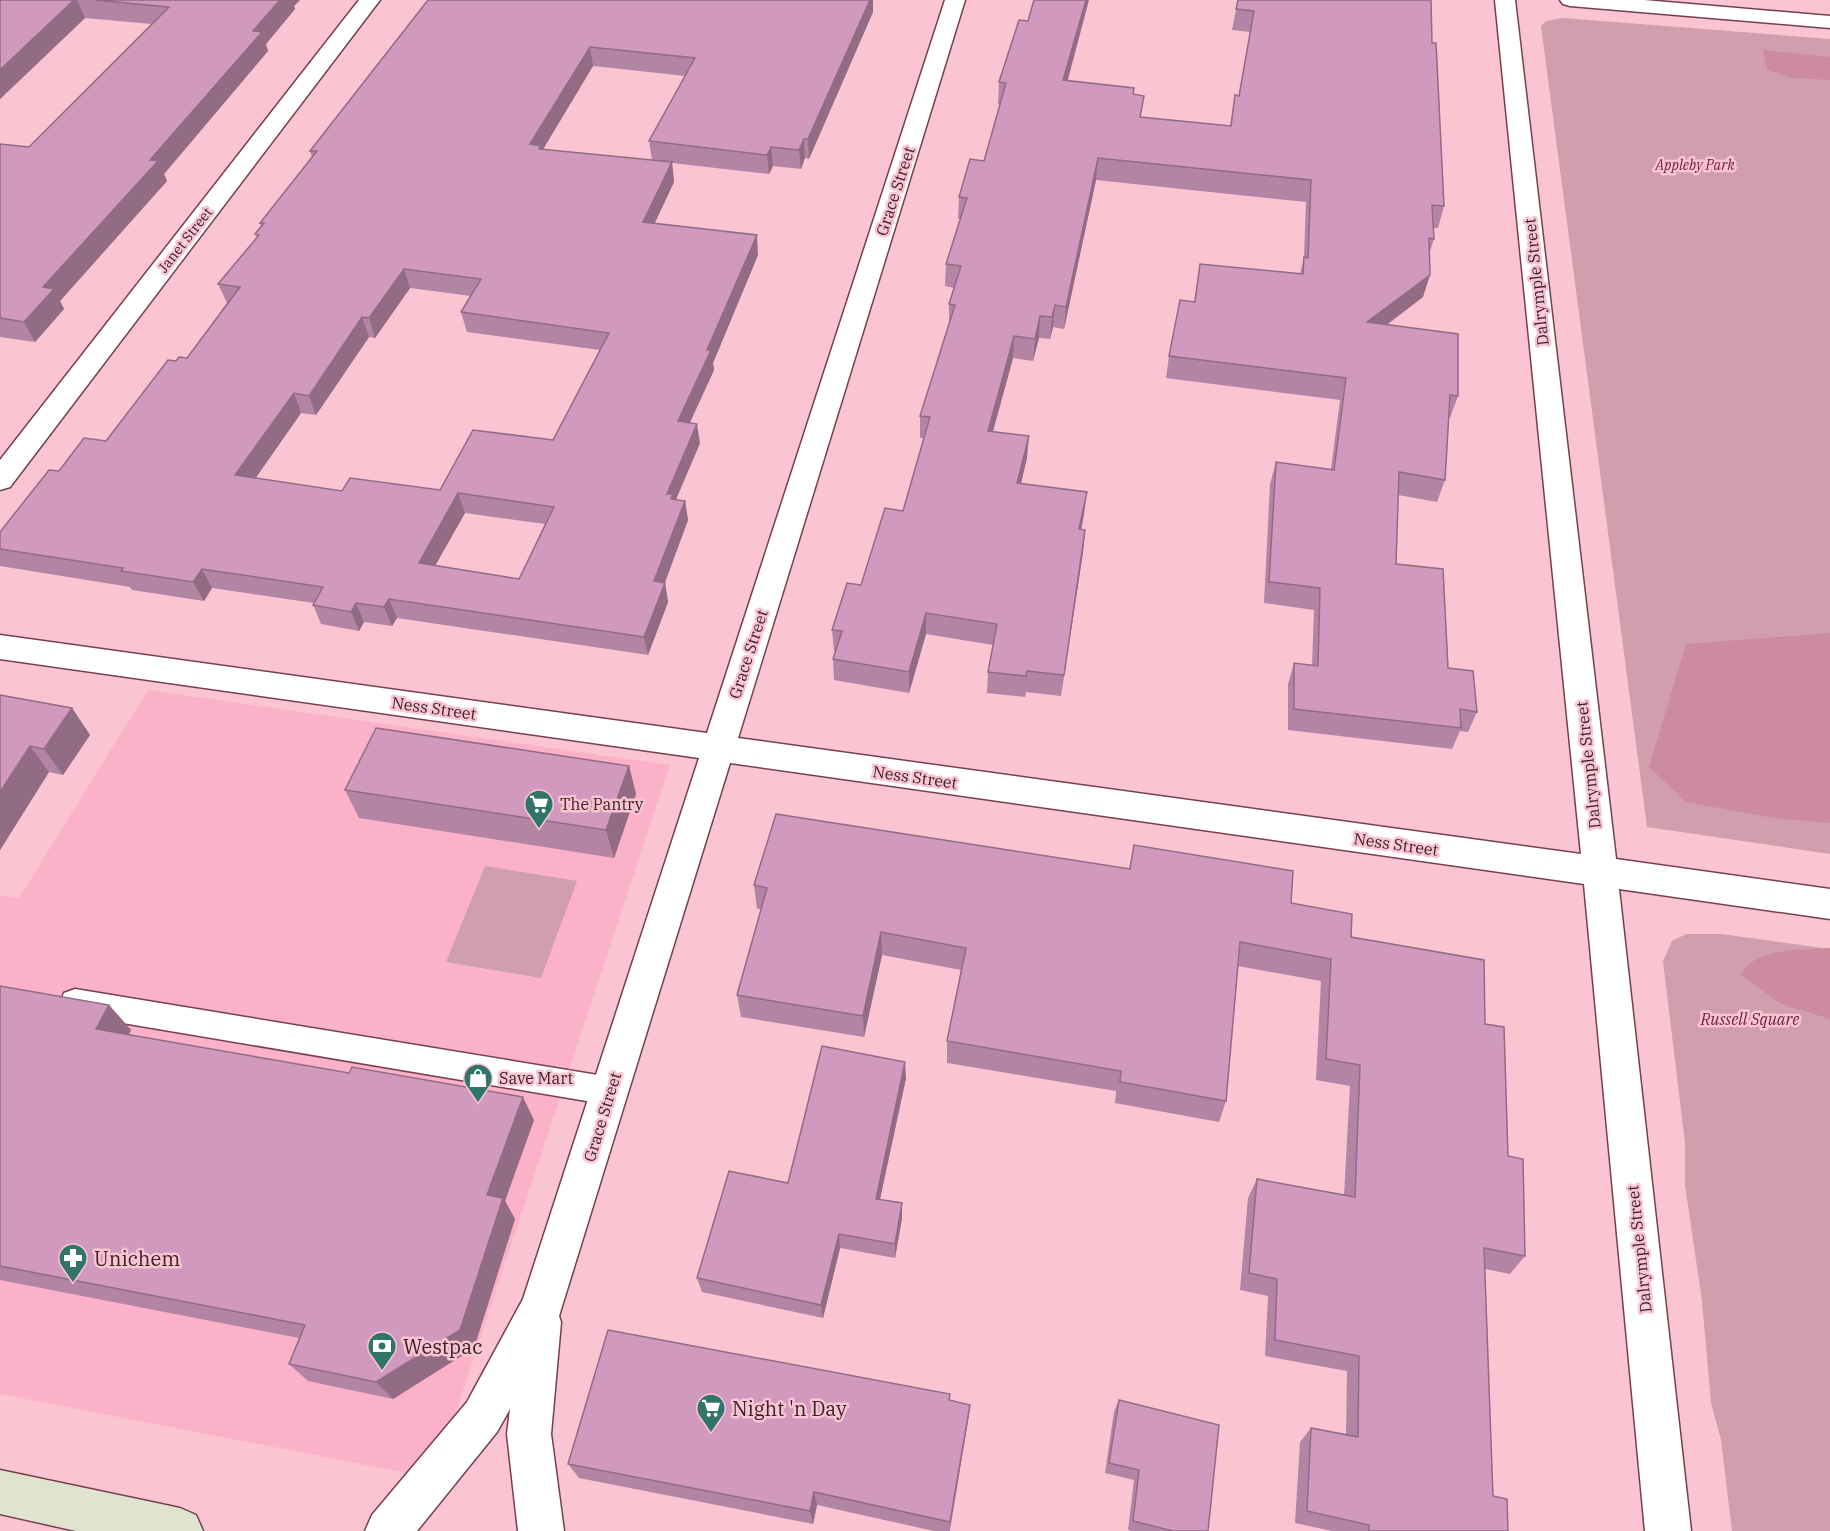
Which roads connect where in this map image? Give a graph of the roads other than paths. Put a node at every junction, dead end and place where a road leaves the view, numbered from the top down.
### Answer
1 (370, 0) edge
2 (955, 0) edge
3 (1505, 0) edge
4 (1570, 0) edge
5 (1830, 22) edge
6 (0, 480) edge
7 (0, 647) edge
8 (717, 749) junction
9 (1600, 873) junction
10 (1830, 904) edge
11 (47, 997) edge
12 (610, 1091) junction
13 (541, 1308) junction
14 (0, 1492) edge
15 (180, 1531) edge
16 (388, 1531) edge
17 (541, 1531) edge
18 (1668, 1531) edge

1 - 6 street, Janet Street
2 - 8 street, Grace Street
3 - 9 street, Dalrymple Street
4 - 5 street
7 - 8 street, Ness Street
8 - 9 street, Ness Street
8 - 12 street, Grace Street
9 - 10 street, Ness Street
9 - 18 street, Dalrymple Street
11 - 12 lane
12 - 13 street, Grace Street
13 - 16 street, Grace Street
13 - 17 street, Grace Street
14 - 15 main road

